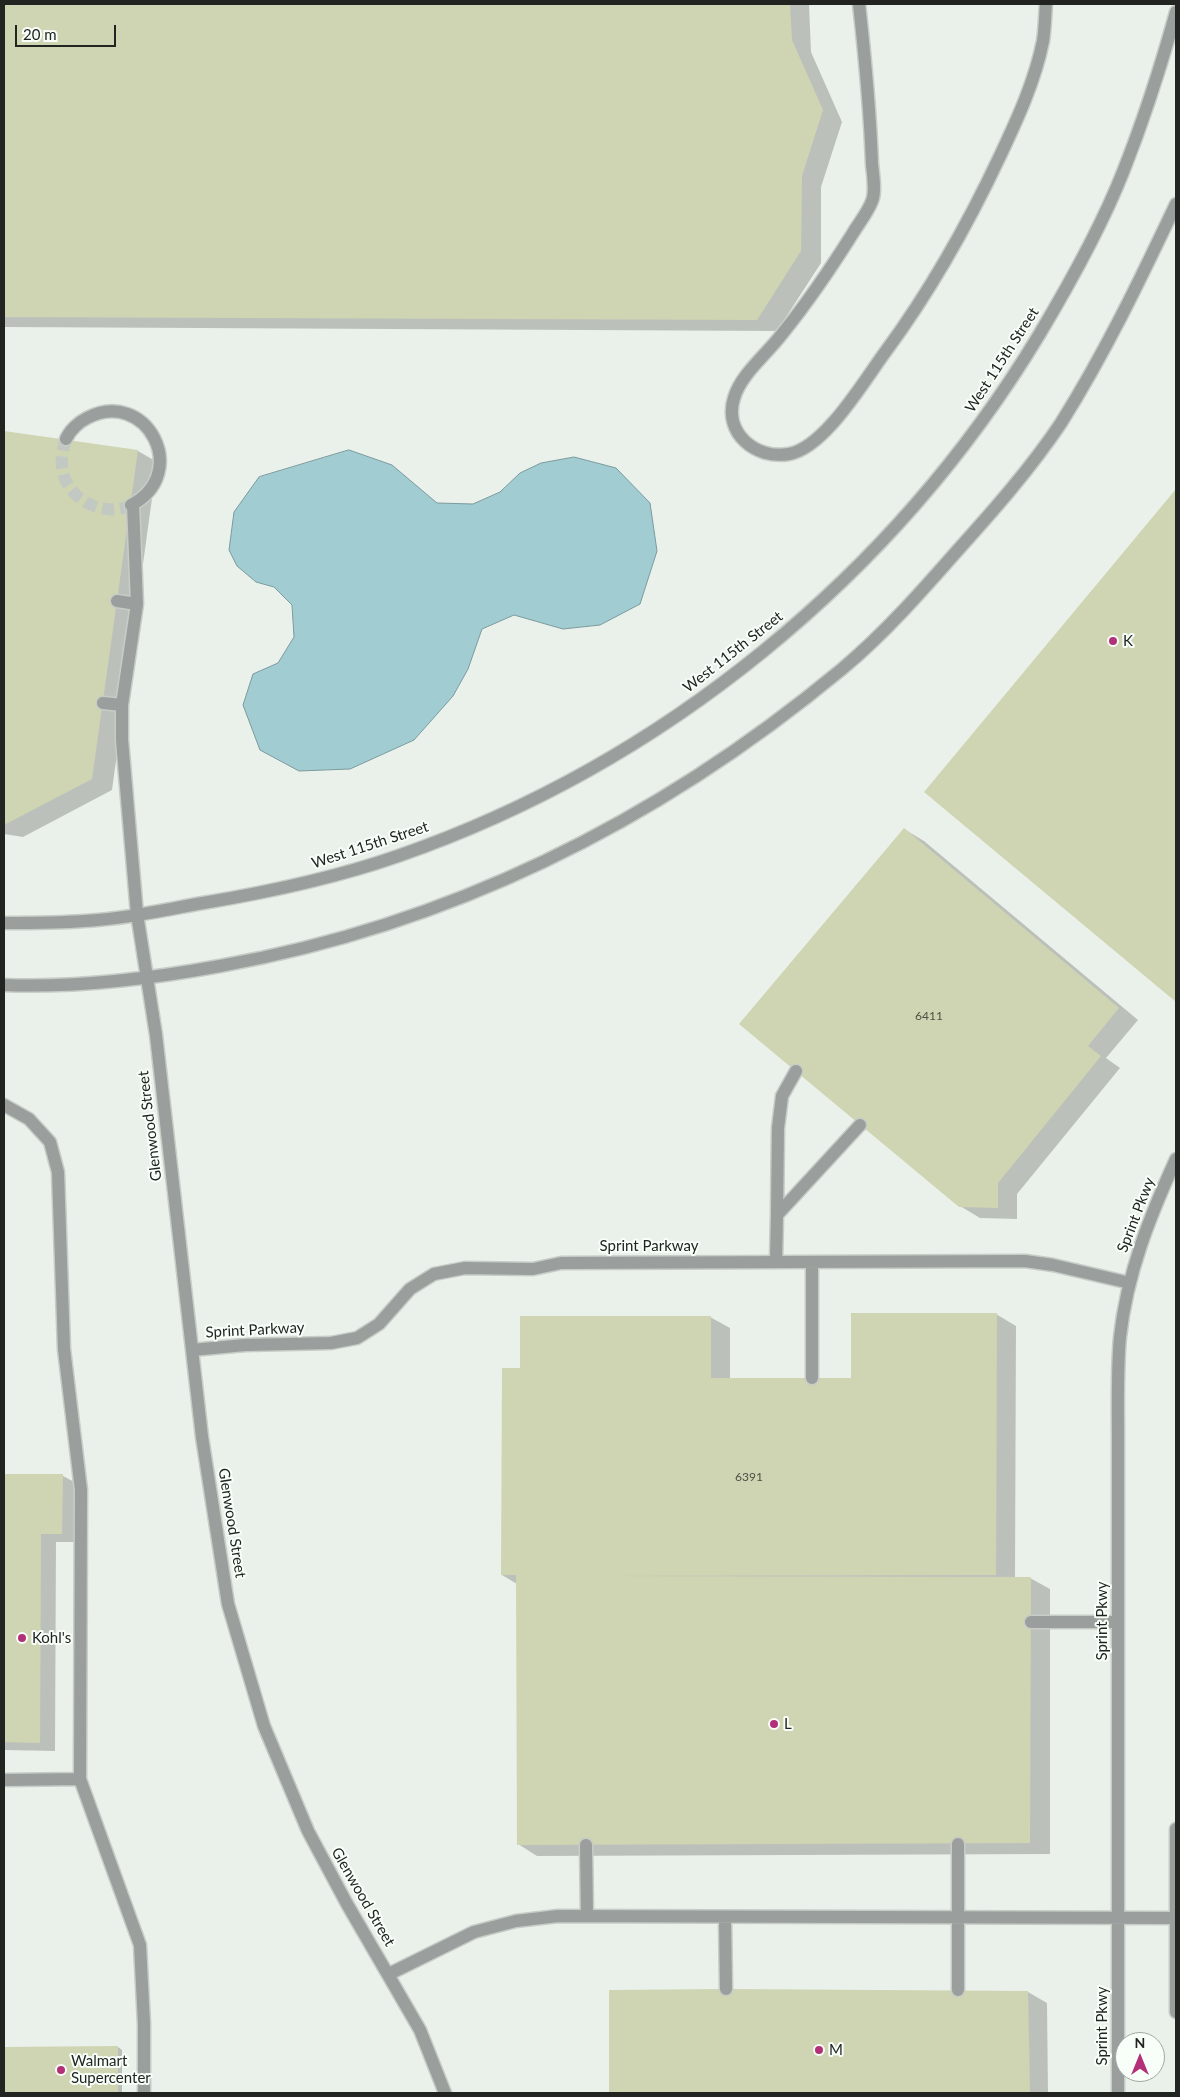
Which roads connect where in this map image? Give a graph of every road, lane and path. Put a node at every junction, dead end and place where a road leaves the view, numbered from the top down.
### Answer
1 (860, 4) edge
2 (1046, 4) edge
3 (1176, 12) edge
4 (1176, 204) edge
5 (66, 439) tunnel mouth
6 (117, 601) dead end
7 (137, 604) junction
8 (103, 703) dead end
9 (122, 705) junction
10 (137, 914) junction
11 (4, 923) edge
12 (146, 978) junction
13 (4, 985) edge
14 (796, 1072) dead end
15 (4, 1105) edge
16 (860, 1124) dead end
17 (1176, 1159) edge
18 (777, 1215) junction
19 (776, 1262) junction
20 (812, 1262) junction
21 (1130, 1283) junction
22 (192, 1350) junction
23 (812, 1378) dead end
24 (1031, 1622) dead end
25 (1118, 1622) junction
26 (80, 1779) junction
27 (4, 1780) edge
28 (1176, 1829) edge
29 (958, 1844) dead end
30 (586, 1845) dead end
31 (587, 1916) junction
32 (725, 1918) junction
33 (958, 1918) junction
34 (1118, 1918) junction
35 (1176, 1918) edge
36 (389, 1974) junction
37 (726, 1989) dead end
38 (958, 1990) dead end
39 (1176, 2012) edge
40 (144, 2093) edge
41 (446, 2093) edge
42 (1118, 2093) edge

1 - 2 street
3 - 10 street, West 115th Street
4 - 12 street
5 - 7 street, Glenwood Street
6 - 7 street
7 - 9 street, Glenwood Street
8 - 9 street
9 - 10 street, Glenwood Street
10 - 11 street, West 115th Street
10 - 12 street, Glenwood Street
12 - 13 street
12 - 22 street, Glenwood Street
14 - 18 street
15 - 26 street
16 - 18 street
17 - 21 street, Sprint Pkwy
18 - 19 street
19 - 20 street, Sprint Parkway
19 - 22 street, Sprint Parkway
20 - 21 street, Sprint Parkway
20 - 23 street
21 - 25 street, Sprint Pkwy
22 - 36 street, Glenwood Street
24 - 25 street
25 - 34 street, Sprint Pkwy
26 - 27 street
26 - 40 street
28 - 35 street
29 - 33 street
30 - 31 street
31 - 32 street
31 - 36 street
32 - 33 street
32 - 37 street
33 - 34 street
33 - 38 street
34 - 35 street
34 - 42 street, Sprint Pkwy
35 - 39 street
36 - 41 street, Glenwood Street

